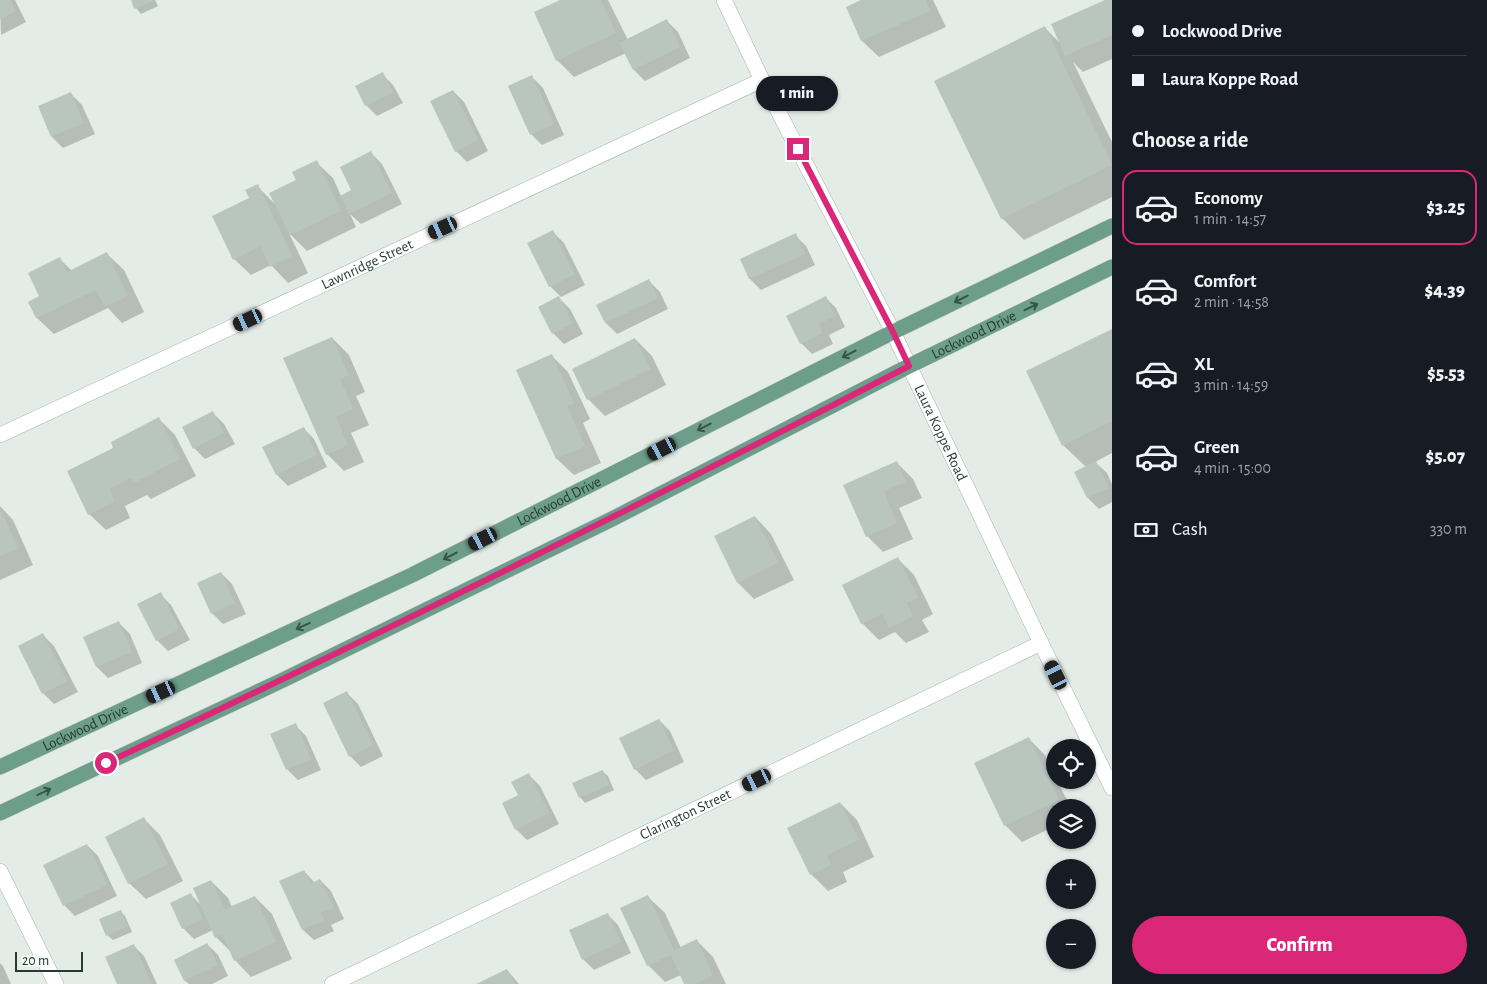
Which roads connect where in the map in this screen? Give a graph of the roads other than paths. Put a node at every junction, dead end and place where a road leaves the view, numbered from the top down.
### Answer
1 (724, 0) edge
2 (762, 80) junction
3 (1112, 226) edge
4 (1112, 267) edge
5 (893, 332) junction
6 (909, 366) junction
7 (0, 435) edge
8 (1040, 643) junction
9 (0, 767) edge
10 (1112, 788) edge
11 (0, 813) edge
12 (0, 871) edge
13 (56, 984) edge
14 (332, 984) edge

1 - 2 street, Laura Koppe Road
2 - 5 street, Laura Koppe Road
2 - 7 street, Lawnridge Street
3 -> 5 main road, Lockwood Drive
6 -> 4 main road, Lockwood Drive
5 - 6 street, Laura Koppe Road
5 -> 9 main road, Lockwood Drive
6 - 8 street, Laura Koppe Road
11 -> 6 main road, Lockwood Drive
8 - 10 street, Laura Koppe Road
8 - 14 street, Clarington Street
12 - 13 street

